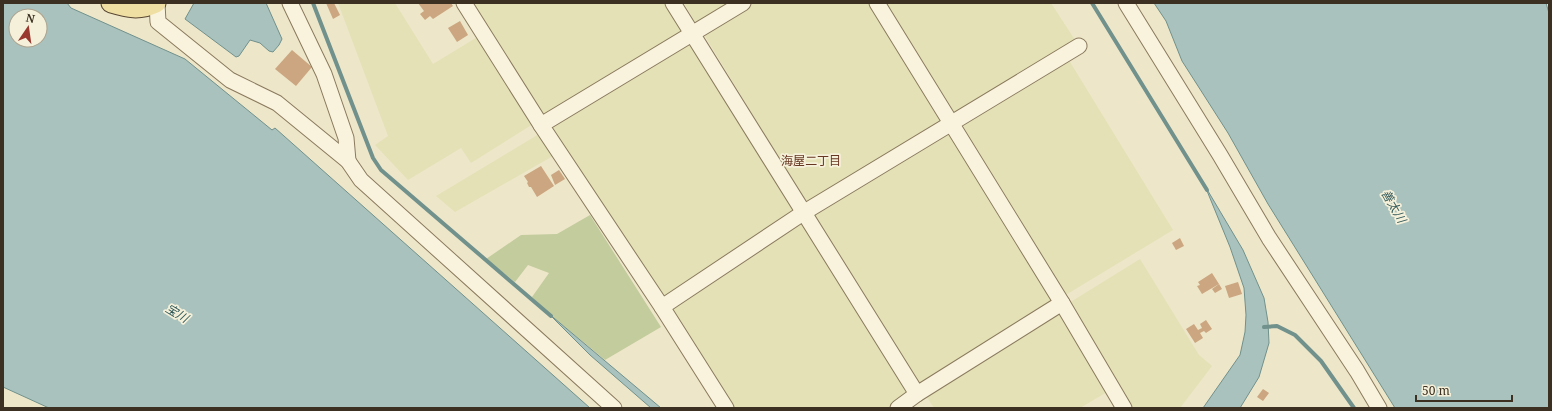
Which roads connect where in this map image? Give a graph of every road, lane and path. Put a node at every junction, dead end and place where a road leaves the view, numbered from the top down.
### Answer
1 (111, 3) edge
2 (157, 3) edge
3 (290, 3) edge
4 (464, 3) edge
5 (673, 3) edge
6 (742, 3) edge
7 (877, 3) edge
8 (1126, 3) edge
9 (692, 34) junction
10 (1079, 46) dead end
11 (950, 124) junction
12 (541, 125) junction
13 (348, 161) junction
14 (803, 213) junction
15 (1062, 304) junction
16 (662, 307) junction
17 (917, 394) junction
18 (614, 408) edge
19 (726, 408) edge
20 (898, 408) edge
21 (1124, 408) edge
22 (1380, 408) edge

1 - 2 main road
2 - 13 street
3 - 13 street
4 - 12 street
5 - 9 street
6 - 9 street
7 - 11 street
8 - 22 street
9 - 12 street
9 - 14 street
10 - 11 street
11 - 14 street
11 - 15 street
12 - 16 street
13 - 18 street
14 - 16 street
14 - 17 street
15 - 17 street
15 - 21 street
16 - 19 street
17 - 20 street

